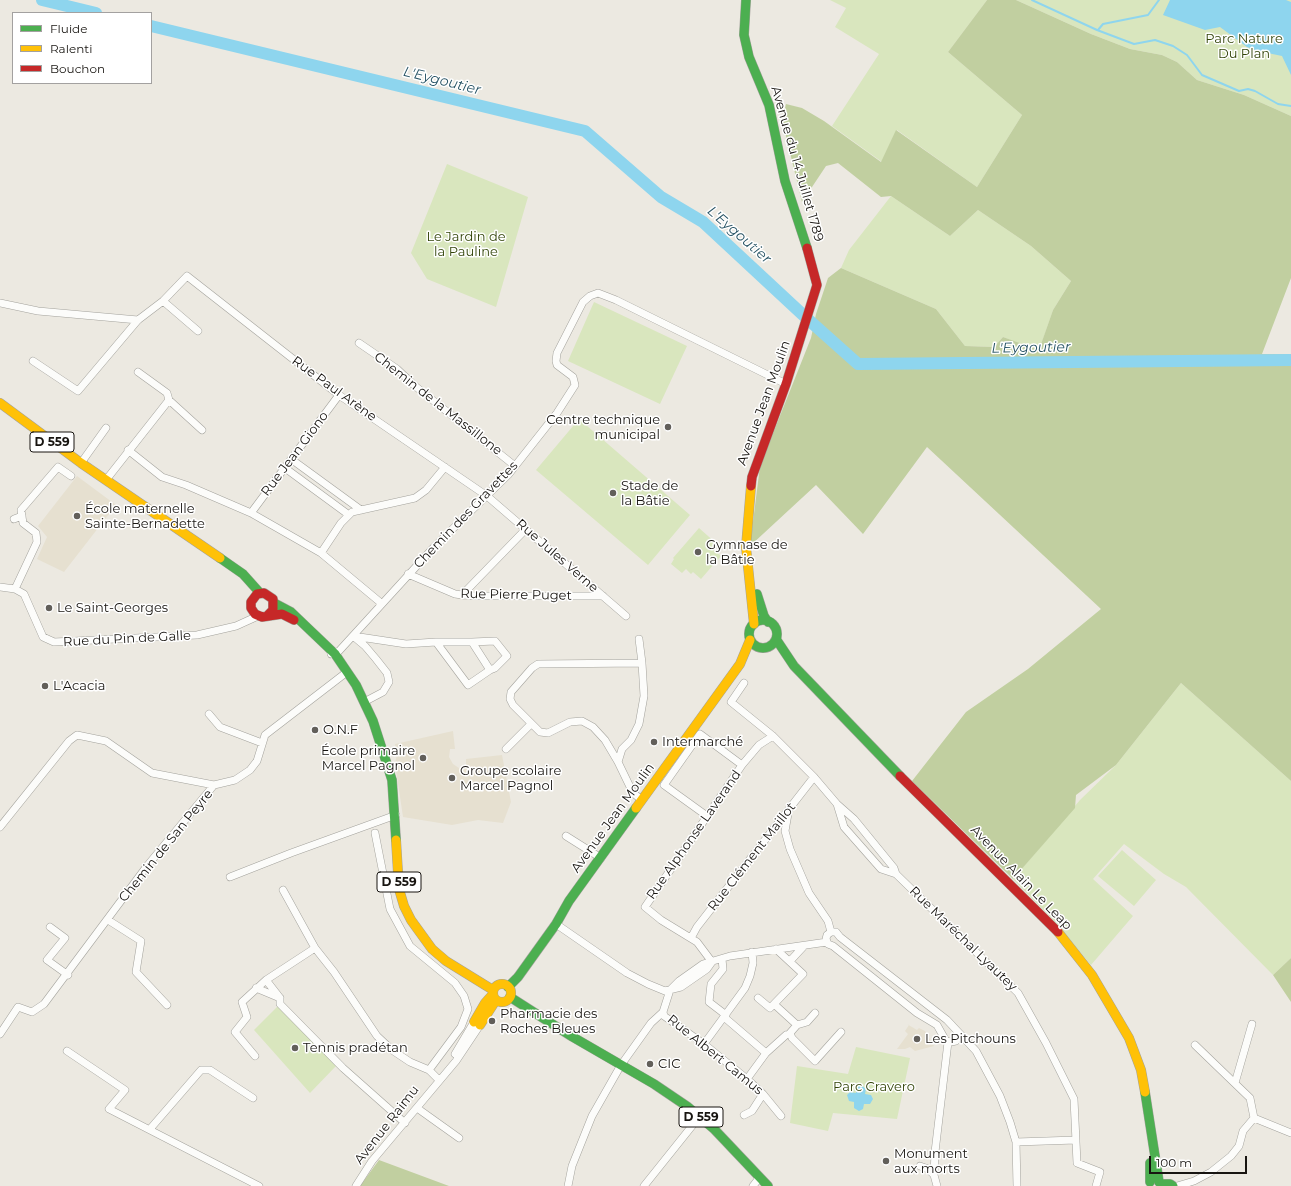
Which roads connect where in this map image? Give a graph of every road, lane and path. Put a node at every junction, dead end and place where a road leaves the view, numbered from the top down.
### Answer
1 (746, 0) edge
2 (163, 300) junction
3 (0, 303) edge
4 (810, 312) joint
5 (138, 320) junction
6 (198, 331) dead end
7 (360, 344) dead end
8 (33, 361) dead end
9 (138, 372) dead end
10 (786, 384) junction
11 (339, 395) junction
12 (169, 400) junction
13 (0, 403) edge
14 (106, 428) dead end
15 (202, 430) dead end
16 (128, 450) junction
17 (291, 459) junction
18 (81, 463) junction
19 (516, 466) junction
20 (445, 467) junction
21 (285, 468) junction
22 (71, 476) dead end
23 (106, 480) junction
24 (487, 496) junction
25 (361, 510) junction
26 (251, 513) junction
27 (349, 515) junction
28 (22, 516) junction
29 (14, 518) dead end
30 (526, 528) junction
31 (747, 552) junction
32 (320, 553) junction
33 (408, 574) junction
34 (0, 587) edge
35 (15, 589) junction
36 (260, 593) junction
37 (462, 595) junction
38 (604, 596) junction
39 (274, 603) junction
40 (381, 603) junction
41 (251, 604) junction
42 (268, 615) junction
43 (258, 616) junction
44 (626, 616) dead end
45 (768, 622) junction
46 (754, 624) junction
47 (236, 626) junction
48 (304, 631) junction
49 (353, 636) junction
50 (639, 639) dead end
51 (776, 639) junction
52 (750, 640) junction
53 (436, 642) junction
54 (472, 642) junction
55 (763, 648) junction
56 (335, 654) junction
57 (642, 663) junction
58 (740, 664) junction
59 (794, 666) junction
60 (490, 670) junction
61 (343, 675) junction
62 (744, 683) dead end
63 (364, 702) junction
64 (209, 714) dead end
65 (531, 724) junction
66 (378, 734) junction
67 (773, 736) junction
68 (262, 743) junction
69 (506, 749) dead end
70 (618, 762) junction
71 (742, 765) junction
72 (814, 777) junction
73 (214, 785) junction
74 (642, 800) junction
75 (837, 804) junction
76 (789, 810) junction
77 (396, 815) junction
78 (707, 816) junction
79 (0, 827) edge
80 (375, 833) dead end
81 (566, 836) dead end
82 (601, 858) junction
83 (896, 874) junction
84 (230, 877) dead end
85 (284, 890) dead end
86 (108, 920) junction
87 (556, 924) junction
88 (50, 927) dead end
89 (831, 932) junction
90 (840, 937) junction
91 (691, 938) junction
92 (827, 942) junction
93 (804, 946) junction
94 (834, 946) junction
95 (315, 948) junction
96 (776, 949) junction
97 (752, 952) junction
98 (722, 959) junction
99 (712, 962) junction
100 (790, 962) junction
101 (68, 975) junction
102 (266, 980) junction
103 (508, 987) junction
104 (256, 988) junction
105 (670, 990) junction
106 (494, 995) junction
107 (510, 997) junction
108 (280, 998) junction
109 (758, 998) dead end
110 (774, 1004) junction
111 (167, 1005) dead end
112 (663, 1012) junction
113 (815, 1013) dead end
114 (725, 1016) junction
115 (477, 1024) joint
116 (1252, 1024) dead end
117 (797, 1025) junction
118 (952, 1026) junction
119 (841, 1032) dead end
120 (943, 1033) junction
121 (0, 1034) edge
122 (788, 1034) junction
123 (954, 1039) junction
124 (704, 1044) junction
125 (1195, 1045) dead end
126 (67, 1051) dead end
127 (766, 1053) junction
128 (255, 1056) dead end
129 (622, 1065) junction
130 (429, 1070) junction
131 (747, 1078) junction
132 (439, 1080) junction
133 (1235, 1083) junction
134 (763, 1094) junction
135 (252, 1098) dead end
136 (417, 1108) junction
137 (744, 1115) dead end
138 (700, 1116) junction
139 (781, 1116) dead end
140 (1254, 1118) junction
141 (405, 1123) junction
142 (150, 1129) junction
143 (1291, 1133) edge
144 (459, 1138) dead end
145 (1076, 1140) junction
146 (1016, 1142) junction
147 (934, 1163) junction
148 (934, 1175) junction
149 (760, 1177) junction
150 (1155, 1184) edge
151 (259, 1186) edge
152 (356, 1186) edge
153 (568, 1186) edge
154 (644, 1186) edge
155 (753, 1186) edge
156 (768, 1186) edge
157 (936, 1186) edge
158 (1017, 1186) edge
159 (1096, 1186) edge
160 (1173, 1186) edge
161 (1177, 1186) edge

1 - 4 street, Avenue du 14 Juillet 1789
2 - 5 street
2 - 6 street
2 - 11 street, Rue Paul Arène
3 - 5 street
4 - 10 street, Avenue Jean Moulin
5 - 8 street
7 - 19 street, Chemin de la Massillone
9 - 12 street
10 - 19 street, Chemin des Gravettes
10 - 31 street, Avenue Jean Moulin
11 - 17 street, Rue Jean Giono
11 - 20 street, Rue Paul Arène
12 - 15 street
12 - 16 street
13 - 18 street, D 559
14 - 18 street
16 - 23 street
16 - 26 street
17 - 21 street, Rue Jean Giono
17 - 25 street
18 - 23 street, D 559
19 - 24 street, Chemin des Gravettes
20 - 24 street, Rue Paul Arène
20 - 25 street
21 - 26 street, Rue Jean Giono
21 - 27 street
22 - 28 street
23 - 36 street, D 559
23 - 41 street, D 559
24 - 30 street, Rue Jules Verne
24 - 33 street, Chemin des Gravettes
25 - 27 street
26 - 32 street
27 - 32 street
28 - 29 street
28 - 35 street
30 - 37 street
30 - 38 street, Rue Jules Verne
31 - 45 street, Avenue Jean Moulin
31 - 46 street, Avenue Jean Moulin
32 - 40 street
33 - 37 street, Rue Pierre Puget
33 - 40 street, Chemin des Gravettes
34 - 35 street
35 - 47 street, Rue du Pin de Galle
36 - 39 street
36 - 41 street
37 - 38 street, Rue Pierre Puget
38 - 44 street, Rue Jules Verne
39 - 42 street
39 - 56 street, D 559
40 - 49 street, Chemin des Gravettes
41 - 43 street
41 - 47 street
42 - 43 street
42 - 48 street, D 559
43 - 47 street, Rue du Pin de Galle
45 - 46 street
45 - 51 street
46 - 52 street
48 - 56 street
48 - 61 street, D 559
49 - 53 street
49 - 56 street, Chemin des Gravettes
49 - 63 street
50 - 57 street
51 - 55 street
51 - 59 street, Avenue Alain Le Leap
52 - 55 street
52 - 58 street, Avenue Jean Moulin
53 - 54 street
53 - 60 street
54 - 60 street
54 - 60 street
55 - 58 street, Avenue Jean Moulin
55 - 59 street, Avenue Alain Le Leap
56 - 63 street, D 559
57 - 65 street
57 - 70 street
58 - 74 street, Avenue Jean Moulin
59 - 150 street, Avenue Alain Le Leap
61 - 66 street, D 559
61 - 68 street, Chemin de San Peyre
62 - 67 street, Rue Maréchal Lyautey
63 - 66 street, D 559
64 - 68 street
65 - 69 street
65 - 70 street
66 - 77 street, D 559
67 - 71 street, Rue Alphonse Laverand
67 - 72 street, Rue Maréchal Lyautey
68 - 73 street, Chemin de San Peyre
70 - 74 street
71 - 78 street, Rue Alphonse Laverand
71 - 78 street
72 - 75 street, Rue Maréchal Lyautey
72 - 76 street, Rue Clément Maillot
73 - 79 street
73 - 86 street, Chemin de San Peyre
74 - 82 street, Avenue Jean Moulin
75 - 83 street, Rue Maréchal Lyautey
75 - 83 street, Rue Maréchal Lyautey
76 - 89 street
76 - 91 street, Rue Clément Maillot
77 - 84 street
77 - 106 street, D 559
78 - 91 street, Rue Alphonse Laverand
80 - 130 street
81 - 82 street
82 - 87 street, Avenue Jean Moulin
83 - 145 street, Rue Maréchal Lyautey
85 - 95 street
86 - 101 street, Chemin de San Peyre
86 - 111 street
87 - 103 street, Avenue Jean Moulin
87 - 105 street
88 - 101 street
89 - 90 street
89 - 92 street
90 - 94 street
90 - 118 street
91 - 99 street, Rue Alphonse Laverand
92 - 93 street
92 - 94 street
93 - 96 street
93 - 100 street
94 - 120 street
95 - 102 street
95 - 130 street
96 - 97 street
96 - 100 street
97 - 98 street
97 - 114 street
98 - 99 street
98 - 114 street
99 - 105 street
100 - 110 street
101 - 121 street, Chemin de San Peyre
102 - 104 street
102 - 108 street
103 - 106 street
103 - 107 street
104 - 108 street
104 - 128 street
105 - 112 street, Rue Albert Camus
106 - 107 street
106 - 115 street, Avenue Raimu
107 - 129 street, D 559
108 - 141 street
109 - 110 street
110 - 117 street
112 - 124 street, Rue Albert Camus
112 - 129 street
113 - 117 street
114 - 124 street
114 - 127 street
115 - 132 street, Avenue Raimu
116 - 133 street
117 - 122 street
118 - 120 street
118 - 123 street
119 - 122 street
120 - 123 street
122 - 127 street
123 - 146 street
123 - 147 street
124 - 131 street, Rue Albert Camus
125 - 133 street
126 - 142 street
127 - 131 street
129 - 138 street, D 559
129 - 153 street
130 - 132 street
131 - 134 street, Rue Albert Camus
132 - 136 street, Avenue Raimu
133 - 140 street
134 - 137 street
134 - 139 street, Rue Albert Camus
135 - 142 street
136 - 141 street, Avenue Raimu
136 - 144 street
138 - 149 street, D 559
138 - 154 street
140 - 143 street
140 - 161 street
141 - 152 street, Avenue Raimu
142 - 151 street
145 - 146 street
145 - 159 street, Rue Maréchal Lyautey
146 - 158 street
147 - 148 street
147 - 148 street
148 - 157 street
149 - 155 street
149 - 156 street, D 559
150 - 160 street

